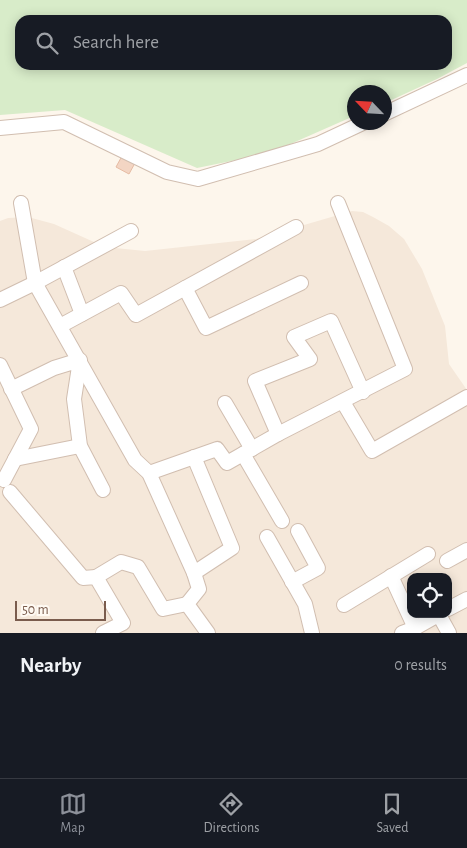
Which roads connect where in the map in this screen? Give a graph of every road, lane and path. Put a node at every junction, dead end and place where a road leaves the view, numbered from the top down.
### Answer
1 (467, 75) edge
2 (392, 110) edge
3 (0, 128) edge
4 (348, 130) edge
5 (21, 203) dead end
6 (338, 203) dead end
7 (296, 227) dead end
8 (131, 231) dead end
9 (64, 268) junction
10 (35, 283) junction
11 (301, 283) dead end
12 (185, 288) junction
13 (0, 300) edge
14 (82, 314) junction
15 (60, 326) junction
16 (80, 360) junction
17 (0, 365) edge
18 (11, 389) junction
19 (363, 392) junction
20 (467, 396) edge
21 (343, 402) junction
22 (225, 403) dead end
23 (278, 434) junction
24 (80, 446) junction
25 (247, 452) junction
26 (194, 457) junction
27 (15, 459) junction
28 (149, 474) junction
29 (3, 485) edge
30 (103, 490) dead end
31 (282, 521) dead end
32 (298, 531) dead end
33 (266, 537) dead end
34 (467, 550) edge
35 (428, 554) dead end
36 (447, 561) dead end
37 (194, 573) junction
38 (392, 576) junction
39 (96, 577) junction
40 (292, 582) junction
41 (467, 599) edge
42 (187, 604) junction
43 (344, 605) dead end
44 (452, 607) edge
45 (432, 618) edge
46 (441, 618) edge
47 (409, 631) edge
48 (103, 633) edge
49 (208, 633) edge
50 (312, 633) edge
51 (449, 633) edge

1 - 2 street
3 - 4 street
5 - 10 street
6 - 19 street
7 - 12 street
8 - 9 street
9 - 10 street
9 - 14 street
10 - 13 street
10 - 15 street
11 - 12 street
12 - 14 street
14 - 15 street
15 - 16 street
16 - 18 street
16 - 24 street
16 - 28 street
17 - 18 street
18 - 27 street
19 - 21 street
19 - 23 street
20 - 21 street
21 - 23 street
22 - 25 street
23 - 25 street
24 - 27 street
24 - 30 street
25 - 26 street
25 - 31 street
26 - 28 street
26 - 37 street
27 - 29 street
28 - 37 street
29 - 39 street
32 - 40 street
33 - 40 street
34 - 36 street
35 - 38 street
37 - 42 street
38 - 43 street
38 - 47 street
39 - 42 street
39 - 48 street
40 - 50 street
41 - 44 street
42 - 49 street
45 - 47 street
46 - 51 street

